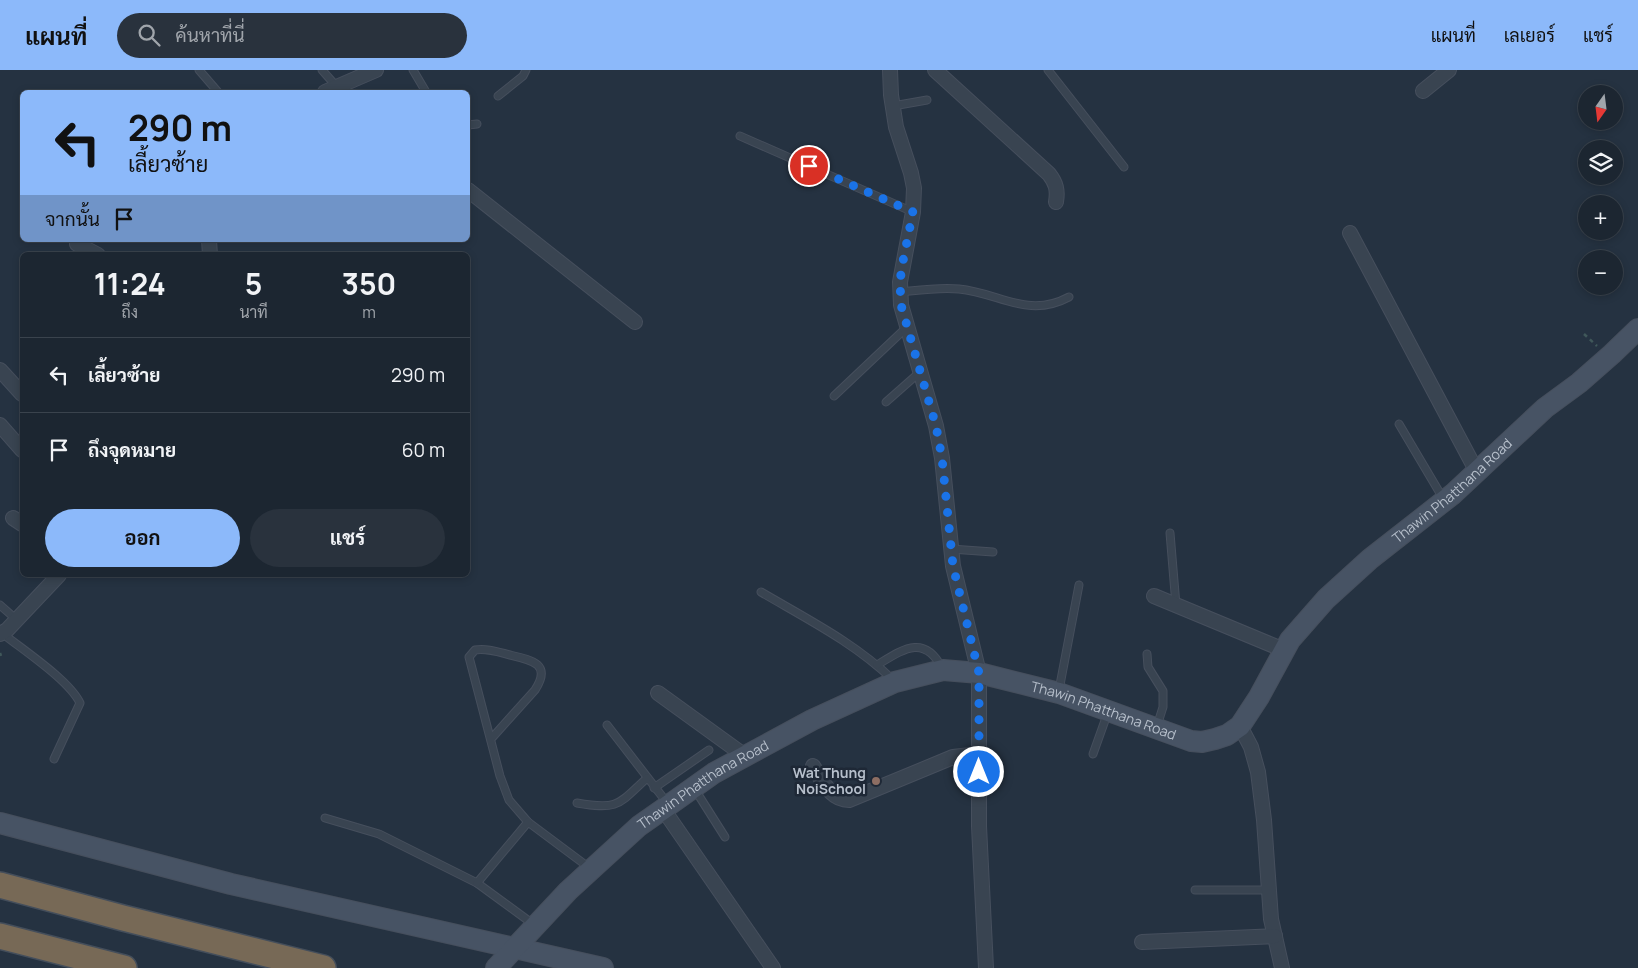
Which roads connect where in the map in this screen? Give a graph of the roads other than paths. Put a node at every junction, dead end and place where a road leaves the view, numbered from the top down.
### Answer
1 (200, 70) edge
2 (322, 70) edge
3 (376, 70) edge
4 (413, 70) edge
5 (526, 70) edge
6 (890, 70) edge
7 (934, 70) edge
8 (1048, 70) edge
9 (1448, 70) edge
10 (216, 90) edge
11 (335, 90) edge
12 (338, 90) edge
13 (425, 90) edge
14 (1423, 91) dead end
15 (498, 96) dead end
16 (927, 100) dead end
17 (892, 106) junction
18 (477, 124) dead end
19 (470, 125) edge
20 (740, 136) dead end
21 (1124, 167) dead end
22 (470, 192) edge
23 (1056, 202) dead end
24 (913, 212) junction
25 (1350, 234) dead end
26 (77, 244) dead end
27 (92, 252) edge
28 (901, 292) junction
29 (1069, 297) dead end
30 (635, 322) dead end
31 (907, 327) junction
32 (1638, 329) edge
33 (0, 370) edge
34 (920, 372) junction
35 (20, 392) edge
36 (834, 396) dead end
37 (886, 402) dead end
38 (1399, 424) dead end
39 (0, 425) edge
40 (20, 448) edge
41 (1477, 472) junction
42 (1444, 500) junction
43 (1170, 533) dead end
44 (950, 549) junction
45 (993, 552) dead end
46 (57, 577) edge
47 (1079, 584) dead end
48 (761, 592) dead end
49 (1154, 596) dead end
50 (0, 605) edge
51 (1176, 605) junction
52 (16, 620) junction
53 (1, 633) edge
54 (1284, 650) junction
55 (1147, 654) dead end
56 (877, 664) junction
57 (943, 670) junction
58 (979, 673) junction
59 (895, 682) junction
60 (658, 693) dead end
61 (1059, 693) junction
62 (1108, 711) junction
63 (607, 725) dead end
64 (1240, 726) junction
65 (1156, 729) junction
66 (491, 739) junction
67 (710, 750) dead end
68 (979, 754) junction
69 (1093, 754) dead end
70 (745, 756) junction
71 (54, 759) dead end
72 (814, 766) dead end
73 (647, 778) junction
74 (694, 787) junction
75 (654, 788) junction
76 (577, 803) dead end
77 (666, 807) junction
78 (325, 818) dead end
79 (528, 822) junction
80 (0, 823) edge
81 (725, 836) dead end
82 (592, 869) junction
83 (478, 883) junction
84 (0, 885) edge
85 (1195, 890) dead end
86 (1269, 890) junction
87 (536, 926) junction
88 (0, 936) edge
89 (1275, 936) junction
90 (1142, 942) dead end
91 (515, 948) junction
92 (124, 968) edge
93 (323, 968) edge
94 (496, 968) edge
95 (603, 968) edge
96 (773, 968) edge
97 (986, 968) edge
98 (1282, 968) edge

1 - 10 lane
2 - 11 lane
3 - 12 street
4 - 13 lane
5 - 15 lane
6 - 17 street
7 - 23 street
8 - 21 lane
9 - 14 street
16 - 17 lane
17 - 24 street
18 - 19 lane
20 - 24 lane
22 - 30 street
24 - 28 street
25 - 41 street
26 - 27 street
28 - 29 lane
28 - 31 street
31 - 34 street
31 - 36 lane
32 - 41 street, Thawin Phatthana Road
33 - 35 street
34 - 37 lane
34 - 44 street
38 - 42 lane
39 - 40 street
41 - 42 street, Thawin Phatthana Road
42 - 54 street, Thawin Phatthana Road
43 - 51 lane
44 - 45 lane
44 - 58 street
46 - 52 street
47 - 61 lane
48 - 56 lane
49 - 51 street
50 - 52 lane
51 - 54 street
52 - 53 street
53 - 71 lane
54 - 64 street, Thawin Phatthana Road
55 - 65 lane
56 - 57 lane
56 - 59 lane
57 - 58 street, Thawin Phatthana Road
57 - 59 street, Thawin Phatthana Road
58 - 61 street, Thawin Phatthana Road
58 - 68 street
59 - 70 street, Thawin Phatthana Road
60 - 70 street
61 - 62 street, Thawin Phatthana Road
62 - 65 street, Thawin Phatthana Road
62 - 69 lane
63 - 73 lane
64 - 65 street, Thawin Phatthana Road
64 - 86 street
66 - 66 lane
66 - 79 lane
67 - 75 lane
68 - 72 street
68 - 97 street
70 - 74 street, Thawin Phatthana Road
73 - 75 lane
73 - 76 lane
74 - 77 street, Thawin Phatthana Road
74 - 81 lane
75 - 77 lane
77 - 82 street, Thawin Phatthana Road
77 - 96 street
78 - 83 lane
79 - 82 lane
79 - 83 lane
80 - 91 street
82 - 87 street, Thawin Phatthana Road
83 - 87 lane
84 - 93 highway
85 - 86 lane
86 - 89 street
87 - 91 street, Thawin Phatthana Road
88 - 92 highway
89 - 90 street
89 - 98 street
91 - 94 street, Thawin Phatthana Road
91 - 95 street

